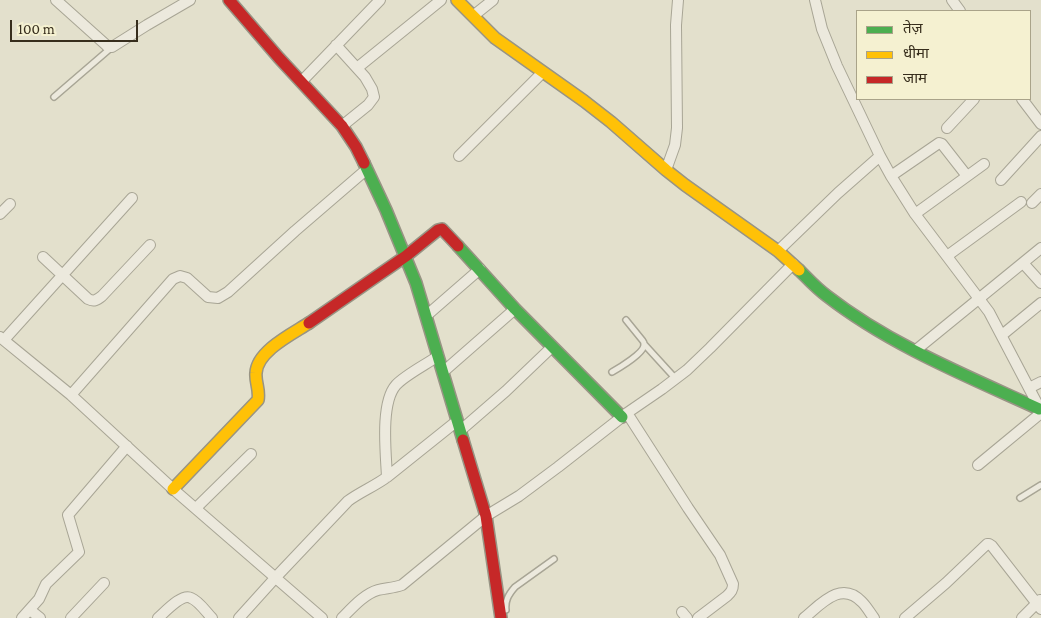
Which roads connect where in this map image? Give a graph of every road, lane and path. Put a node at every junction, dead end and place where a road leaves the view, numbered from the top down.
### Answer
1 (56, 0) edge
2 (190, 0) edge
3 (229, 0) edge
4 (380, 0) edge
5 (441, 0) edge
6 (456, 0) edge
7 (493, 0) edge
8 (678, 0) edge
9 (815, 0) edge
10 (473, 16) junction
11 (336, 45) junction
12 (112, 47) junction
13 (357, 68) junction
14 (543, 72) junction
15 (302, 81) junction
16 (54, 97) dead end
17 (973, 100) edge
18 (1023, 100) edge
19 (1039, 117) edge
20 (342, 126) junction
21 (946, 128) dead end
22 (1041, 136) edge
23 (459, 156) dead end
24 (880, 156) junction
25 (984, 164) dead end
26 (367, 169) junction
27 (666, 170) junction
28 (891, 176) junction
29 (967, 176) junction
30 (1001, 180) dead end
31 (1041, 194) edge
32 (132, 198) dead end
33 (1021, 202) dead end
34 (1032, 203) dead end
35 (10, 204) dead end
36 (0, 214) edge
37 (915, 214) junction
38 (150, 244) dead end
39 (1041, 248) edge
40 (778, 250) junction
41 (406, 256) junction
42 (947, 256) junction
43 (43, 257) dead end
44 (1023, 263) junction
45 (793, 264) junction
46 (480, 269) junction
47 (62, 275) junction
48 (1041, 283) edge
49 (980, 298) junction
50 (1041, 303) edge
51 (515, 308) junction
52 (426, 316) junction
53 (626, 320) dead end
54 (1002, 335) junction
55 (2, 338) edge
56 (644, 343) junction
57 (552, 347) junction
58 (916, 350) junction
59 (438, 356) junction
60 (443, 372) junction
61 (612, 372) dead end
62 (676, 379) junction
63 (1041, 382) edge
64 (1029, 388) junction
65 (71, 395) junction
66 (1040, 411) edge
67 (625, 415) junction
68 (459, 425) junction
69 (127, 446) junction
70 (251, 454) dead end
71 (978, 465) dead end
72 (387, 477) junction
73 (1041, 485) edge
74 (173, 489) junction
75 (1020, 498) dead end
76 (196, 508) junction
77 (486, 516) junction
78 (554, 559) dead end
79 (276, 577) junction
80 (104, 583) dead end
81 (1039, 604) edge
82 (30, 610) junction
83 (22, 618) edge
84 (40, 618) edge
85 (71, 618) edge
86 (158, 618) edge
87 (212, 618) edge
88 (239, 618) edge
89 (322, 618) edge
90 (342, 618) edge
91 (501, 618) edge
92 (507, 618) edge
93 (698, 618) edge
94 (804, 618) edge
95 (874, 618) edge
96 (905, 618) edge
97 (1022, 618) edge

1 - 12 street
2 - 12 street
3 - 15 street
4 - 11 street
5 - 13 street
6 - 10 street
7 - 10 street
8 - 27 street
9 - 24 street
10 - 14 street
11 - 13 street
11 - 15 street
12 - 16 lane
13 - 20 street
14 - 23 street
14 - 27 street
15 - 20 street
17 - 21 street
18 - 19 street
20 - 26 street
22 - 30 street
24 - 28 street
24 - 40 street
25 - 29 street
26 - 41 street
26 - 65 street
27 - 40 street
28 - 29 street
28 - 37 street
29 - 37 street
31 - 34 street
32 - 47 street
33 - 42 street
35 - 36 street
37 - 42 street
38 - 47 street
39 - 44 street
40 - 45 street
41 - 46 street
41 - 52 street
41 - 74 street
42 - 49 street
43 - 47 street
44 - 48 street
44 - 49 street
45 - 58 street
45 - 62 street
46 - 51 street
46 - 52 street
47 - 55 street
49 - 54 street
49 - 58 street
50 - 54 street
51 - 57 street
51 - 60 street
52 - 59 street
53 - 56 lane
54 - 64 street
55 - 65 street
56 - 61 lane
56 - 62 lane
57 - 67 street
57 - 68 street
58 - 66 street
59 - 60 street
59 - 72 street
60 - 68 street
62 - 67 street
63 - 64 street
64 - 66 street
65 - 69 street
66 - 71 street
67 - 77 street
67 - 93 street
68 - 72 street
68 - 77 street
69 - 74 street
69 - 82 street
70 - 76 street
72 - 79 street
73 - 75 lane
74 - 76 street
76 - 79 street
77 - 90 street
77 - 91 street
78 - 92 lane
79 - 88 street
79 - 89 street
80 - 85 street
81 - 96 street
81 - 97 street
82 - 83 street
82 - 84 street
86 - 87 street
94 - 95 street

